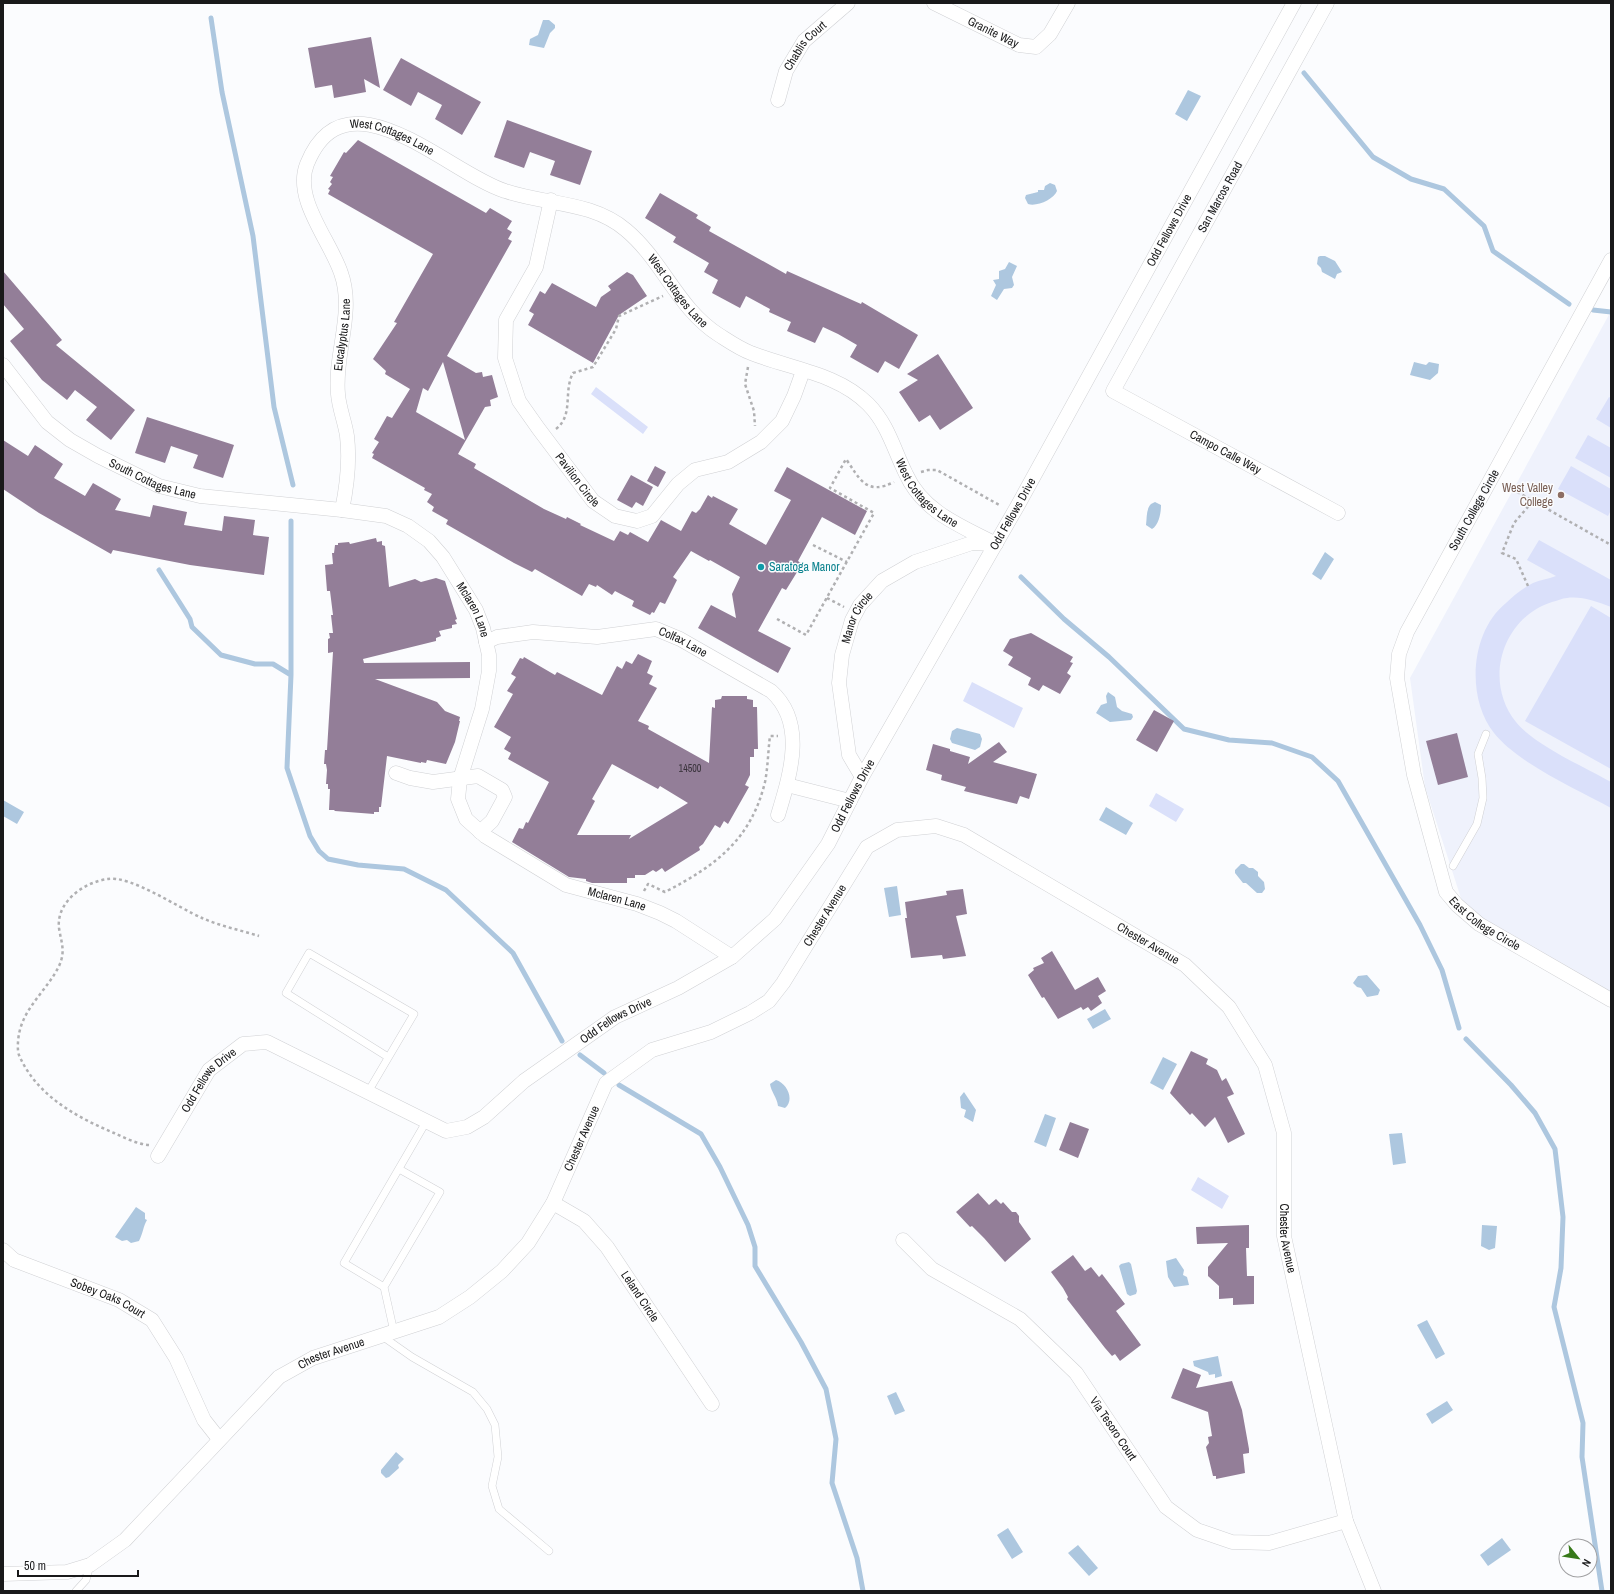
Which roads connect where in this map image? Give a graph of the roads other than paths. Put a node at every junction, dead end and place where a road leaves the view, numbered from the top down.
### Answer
1 (848, 3) edge
2 (934, 3) edge
3 (1068, 3) edge
4 (1294, 3) edge
5 (1327, 3) edge
6 (778, 100) dead end
7 (316, 146) joint
8 (551, 200) junction
9 (1611, 260) edge
10 (3, 365) edge
11 (803, 371) junction
12 (1113, 391) joint
13 (342, 510) junction
14 (1338, 513) dead end
15 (996, 544) junction
16 (486, 642) junction
17 (1486, 734) dead end
18 (396, 773) dead end
19 (1414, 775) joint
20 (862, 777) junction
21 (460, 779) junction
22 (787, 785) junction
23 (850, 801) junction
24 (778, 815) dead end
25 (480, 832) junction
26 (1453, 866) dead end
27 (732, 957) junction
28 (1611, 1000) edge
29 (388, 1057) junction
30 (368, 1092) junction
31 (426, 1122) junction
32 (161, 1151) road end
33 (400, 1169) junction
34 (553, 1203) junction
35 (902, 1240) dead end
36 (3, 1250) edge
37 (384, 1286) junction
38 (388, 1334) junction
39 (712, 1404) dead end
40 (219, 1439) junction
41 (1346, 1521) junction
42 (549, 1551) dead end
43 (90, 1566) junction
44 (3, 1574) edge
45 (76, 1591) edge
46 (1374, 1591) edge

1 - 6 street, Chablis Court
2 - 3 street, Granite Way
4 - 15 street, Odd Fellows Drive
5 - 12 street, San Marcos Road
7 - 8 street, West Cottages Lane
7 - 13 street, Eucalyptus Lane
8 - 11 street, West Cottages Lane
8 - 11 street, Pavilion Circle
9 - 19 street, South College Circle
10 - 13 street, South Cottages Lane
11 - 15 street, West Cottages Lane
12 - 14 street, Campo Calle Way
13 - 16 street, Mclaren Lane
15 - 20 street, Odd Fellows Drive
15 - 20 street, Manor Circle
16 - 21 street, Mclaren Lane
16 - 22 street, Colfax Lane
17 - 26 lane
18 - 21 street
19 - 28 street, East College Circle
20 - 23 street, Odd Fellows Drive
21 - 25 street, Mclaren Lane
21 - 25 street
22 - 23 street
22 - 24 street, Colfax Lane
23 - 27 street, Odd Fellows Drive
25 - 27 street, Mclaren Lane
27 - 31 street, Odd Fellows Drive
29 - 29 lane
29 - 30 lane
30 - 31 street, Odd Fellows Drive
30 - 32 street, Odd Fellows Drive
31 - 33 lane
33 - 37 lane
33 - 37 lane
34 - 38 street, Chester Avenue
34 - 39 street, Leland Circle
34 - 41 street, Chester Avenue
35 - 41 street, Via Tesoro Court
36 - 40 street, Sobey Oaks Court
37 - 38 lane
38 - 40 street, Chester Avenue
38 - 42 lane
40 - 43 street, Chester Avenue
41 - 46 street, Chester Avenue
43 - 44 street, Chester Avenue
43 - 45 lane

